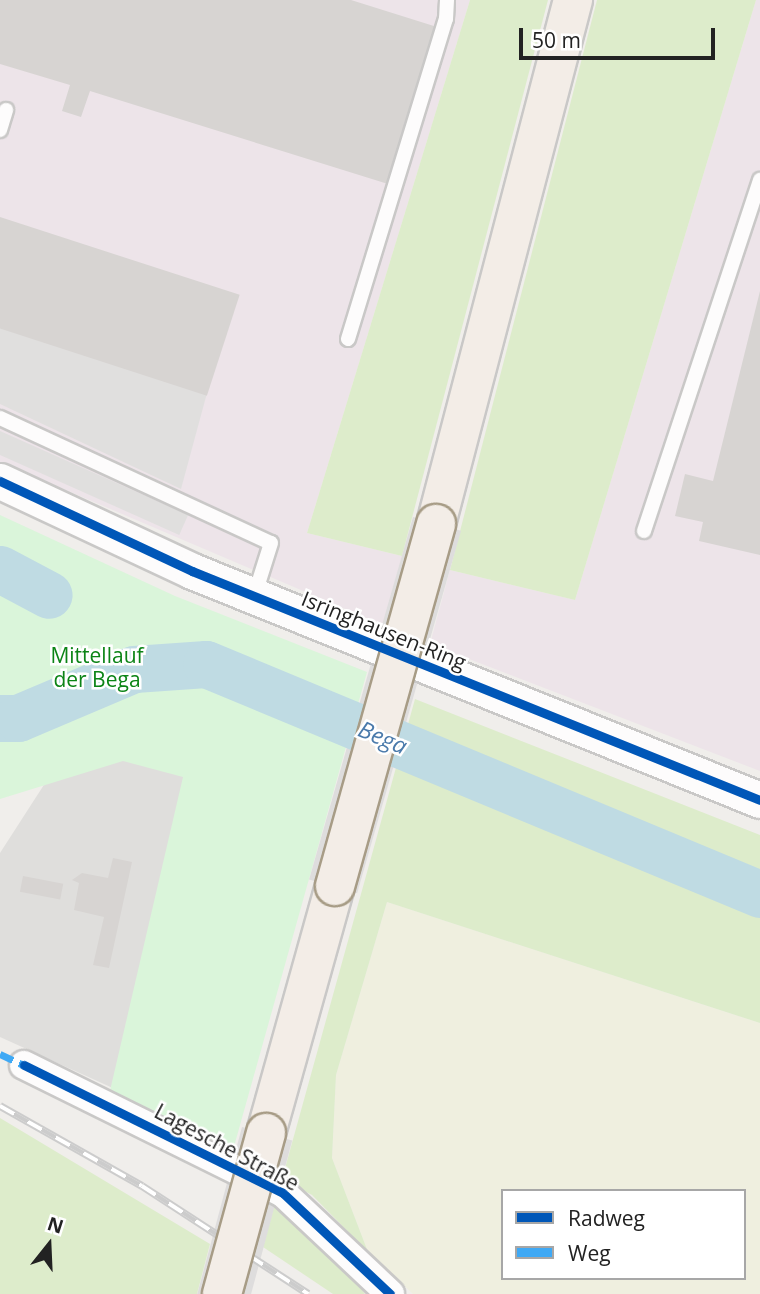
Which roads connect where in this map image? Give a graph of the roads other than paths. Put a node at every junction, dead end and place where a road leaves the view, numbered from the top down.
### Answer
1 (447, 0) edge
2 (573, 0) edge
3 (6, 110) dead end
4 (0, 130) edge
5 (760, 180) edge
6 (348, 339) dead end
7 (0, 418) edge
8 (0, 481) edge
9 (644, 531) dead end
10 (254, 597) junction
11 (760, 800) edge
12 (24, 1065) dead end
13 (222, 1294) edge
14 (390, 1294) edge

1 - 6 lane
2 - 13 main road, bridge
3 - 4 lane
5 - 9 lane
7 - 10 lane
8 - 10 street, Isringhausen-Ring
10 - 11 street, Isringhausen-Ring
12 - 14 street, Lagesche Straße

